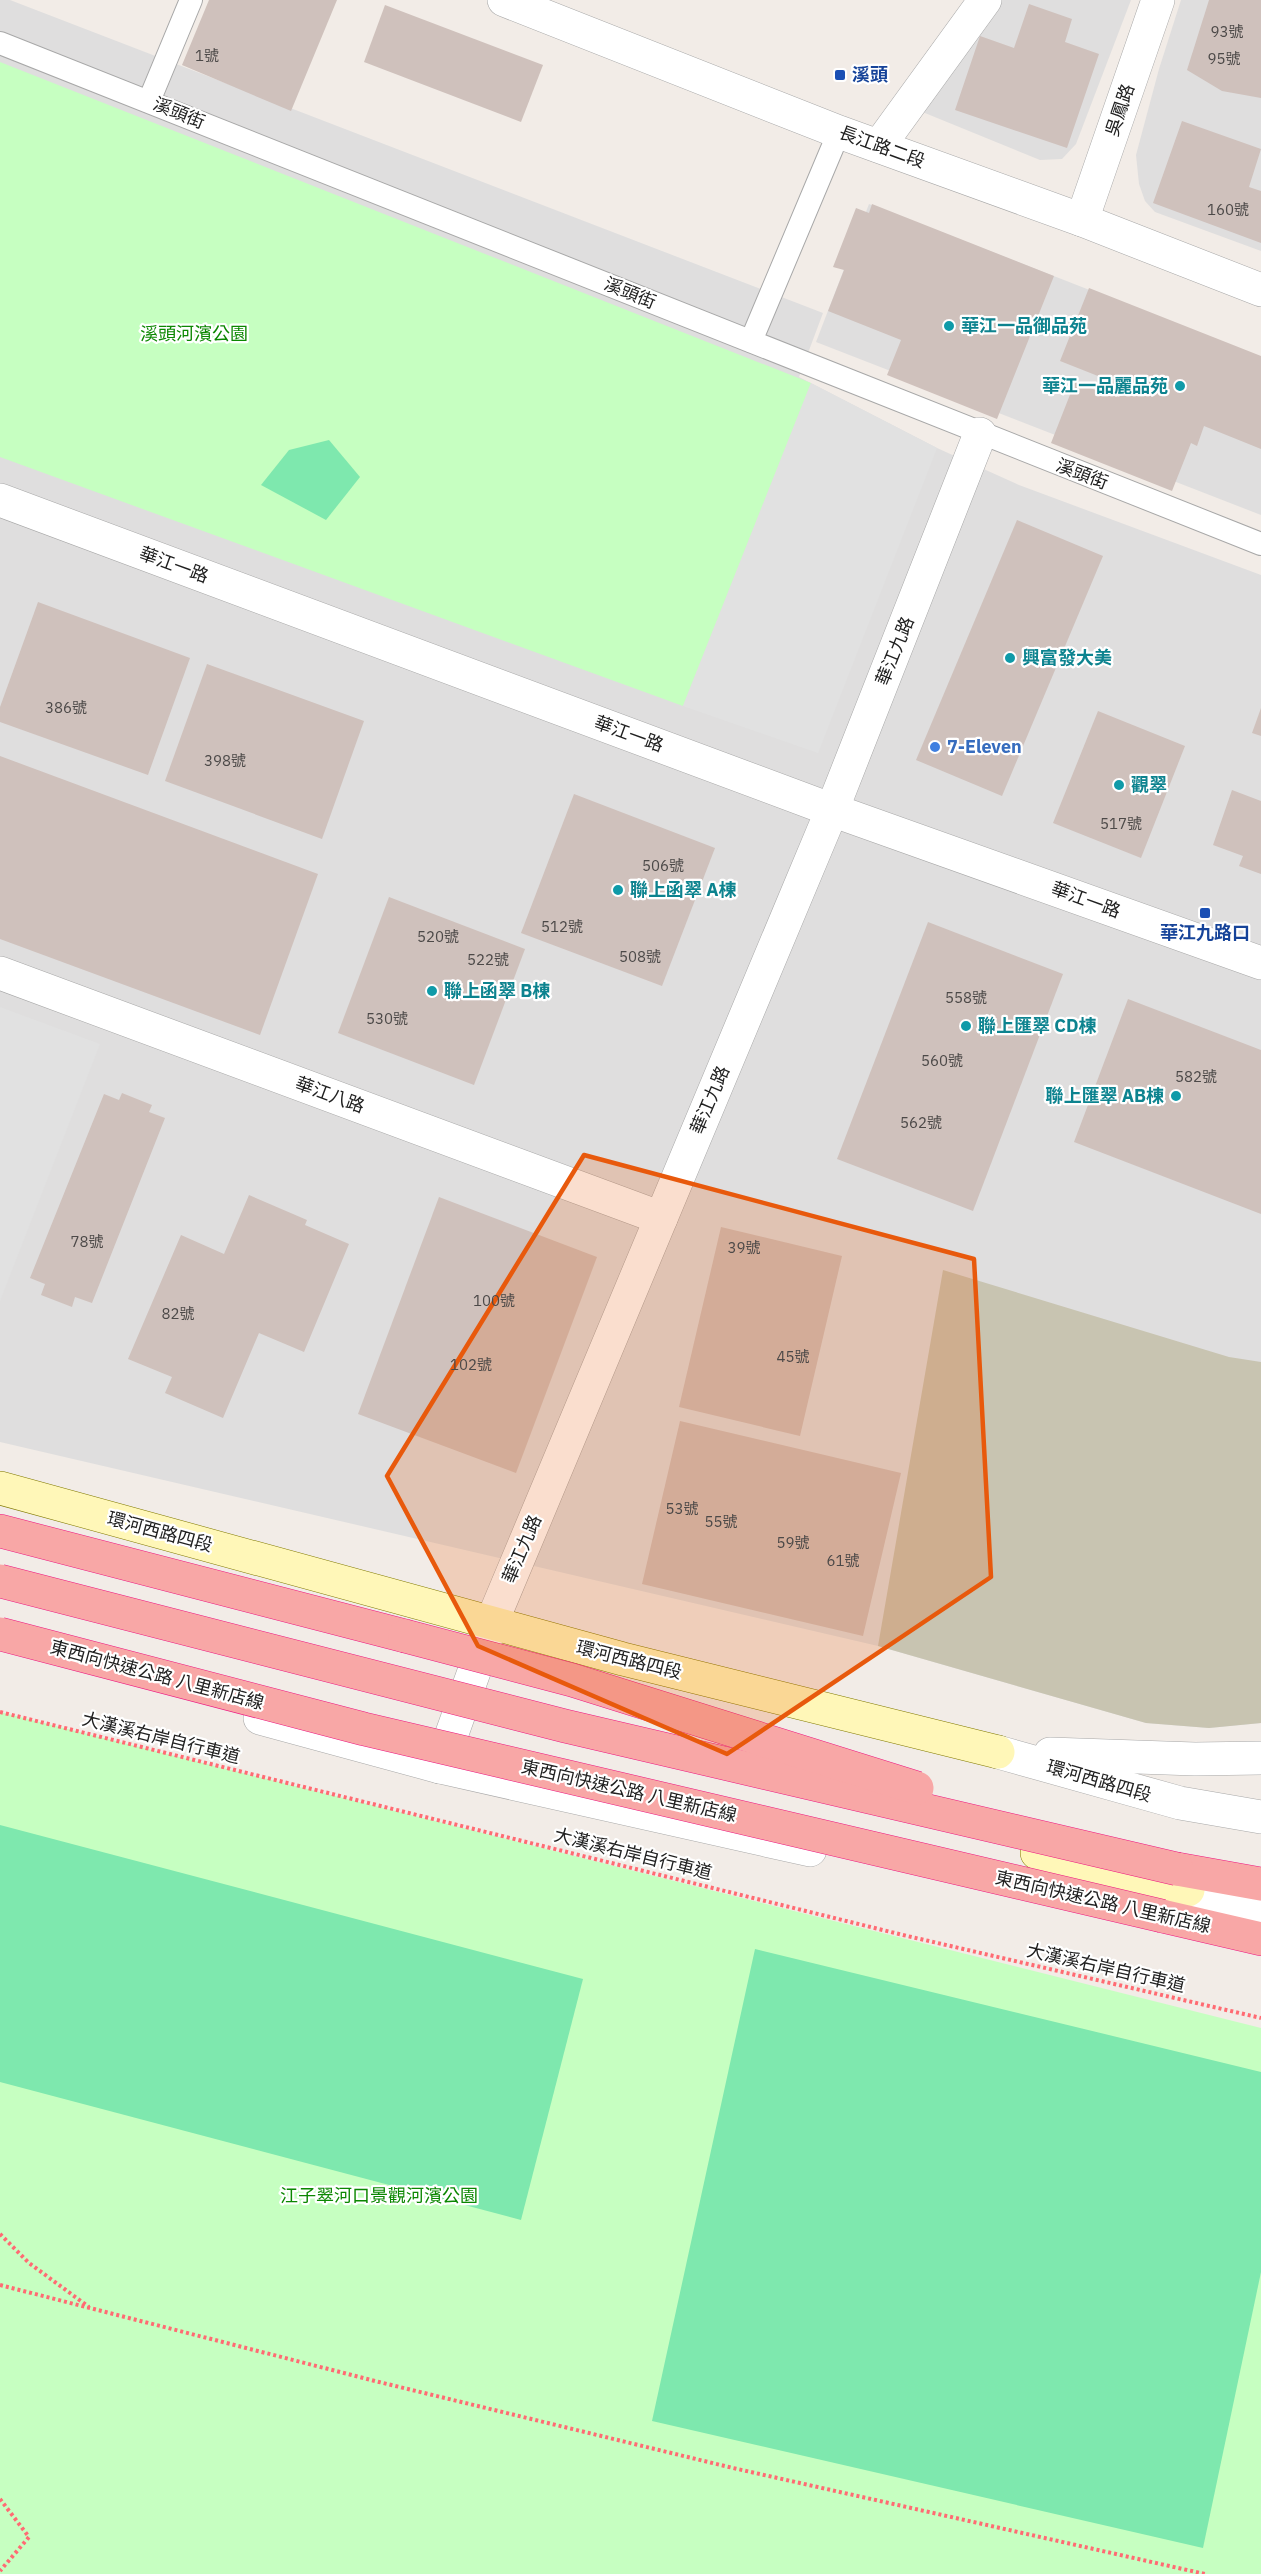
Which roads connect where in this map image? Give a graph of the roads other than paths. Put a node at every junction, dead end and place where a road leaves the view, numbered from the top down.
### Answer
1 (191, 0) edge
2 (504, 0) edge
3 (985, 0) edge
4 (1158, 0) edge
5 (0, 43) edge
6 (149, 101) junction
7 (839, 132) junction
8 (879, 146) junction
9 (1082, 220) junction
10 (1261, 290) edge
11 (751, 341) junction
12 (980, 434) junction
13 (0, 500) edge
14 (1261, 544) edge
15 (832, 810) junction
16 (1261, 963) edge
17 (0, 973) edge
18 (660, 1218) junction
19 (0, 1488) edge
20 (0, 1531) edge
21 (0, 1581) edge
22 (0, 1591) edge
23 (491, 1624) junction
24 (0, 1634) edge
25 (0, 1648) edge
26 (461, 1712) junction
27 (998, 1752) junction
28 (1261, 1758) edge
29 (440, 1767) junction
30 (1261, 1817) edge
31 (1182, 1879) junction
32 (1261, 1884) edge
33 (1261, 1896) edge
34 (1261, 1918) edge
35 (1261, 1939) edge
36 (1261, 1951) edge

1 - 6 lane
2 - 7 street, 長江路二段
3 - 8 street
4 - 9 street, 吳鳳路
5 - 6 lane, 溪頭街
6 - 11 lane, 溪頭街
7 - 8 street, 長江路二段
7 - 11 lane
8 - 9 street, 長江路二段
9 - 10 street, 長江路二段
11 - 12 lane, 溪頭街
12 - 14 lane, 溪頭街
12 - 15 street, 華江九路
13 - 15 street, 華江一路
15 - 16 street, 華江一路
15 - 18 street, 華江九路
17 - 18 street, 華江八路
18 - 23 street, 華江九路
19 - 23 main road, 環河西路四段
20 - 31 highway, bridge
21 - 31 highway, bridge
22 - 26 main road
23 - 26 street, 華江九路
23 - 27 main road, 環河西路四段
24 - 35 highway, 東西向快速公路 八里新店線, bridge
25 - 29 street
26 - 29 street, 華江九路
26 - 31 main road
27 - 28 street
27 - 30 street, 環河西路四段
29 - 36 street
31 - 32 highway
31 - 33 street
31 - 34 street

